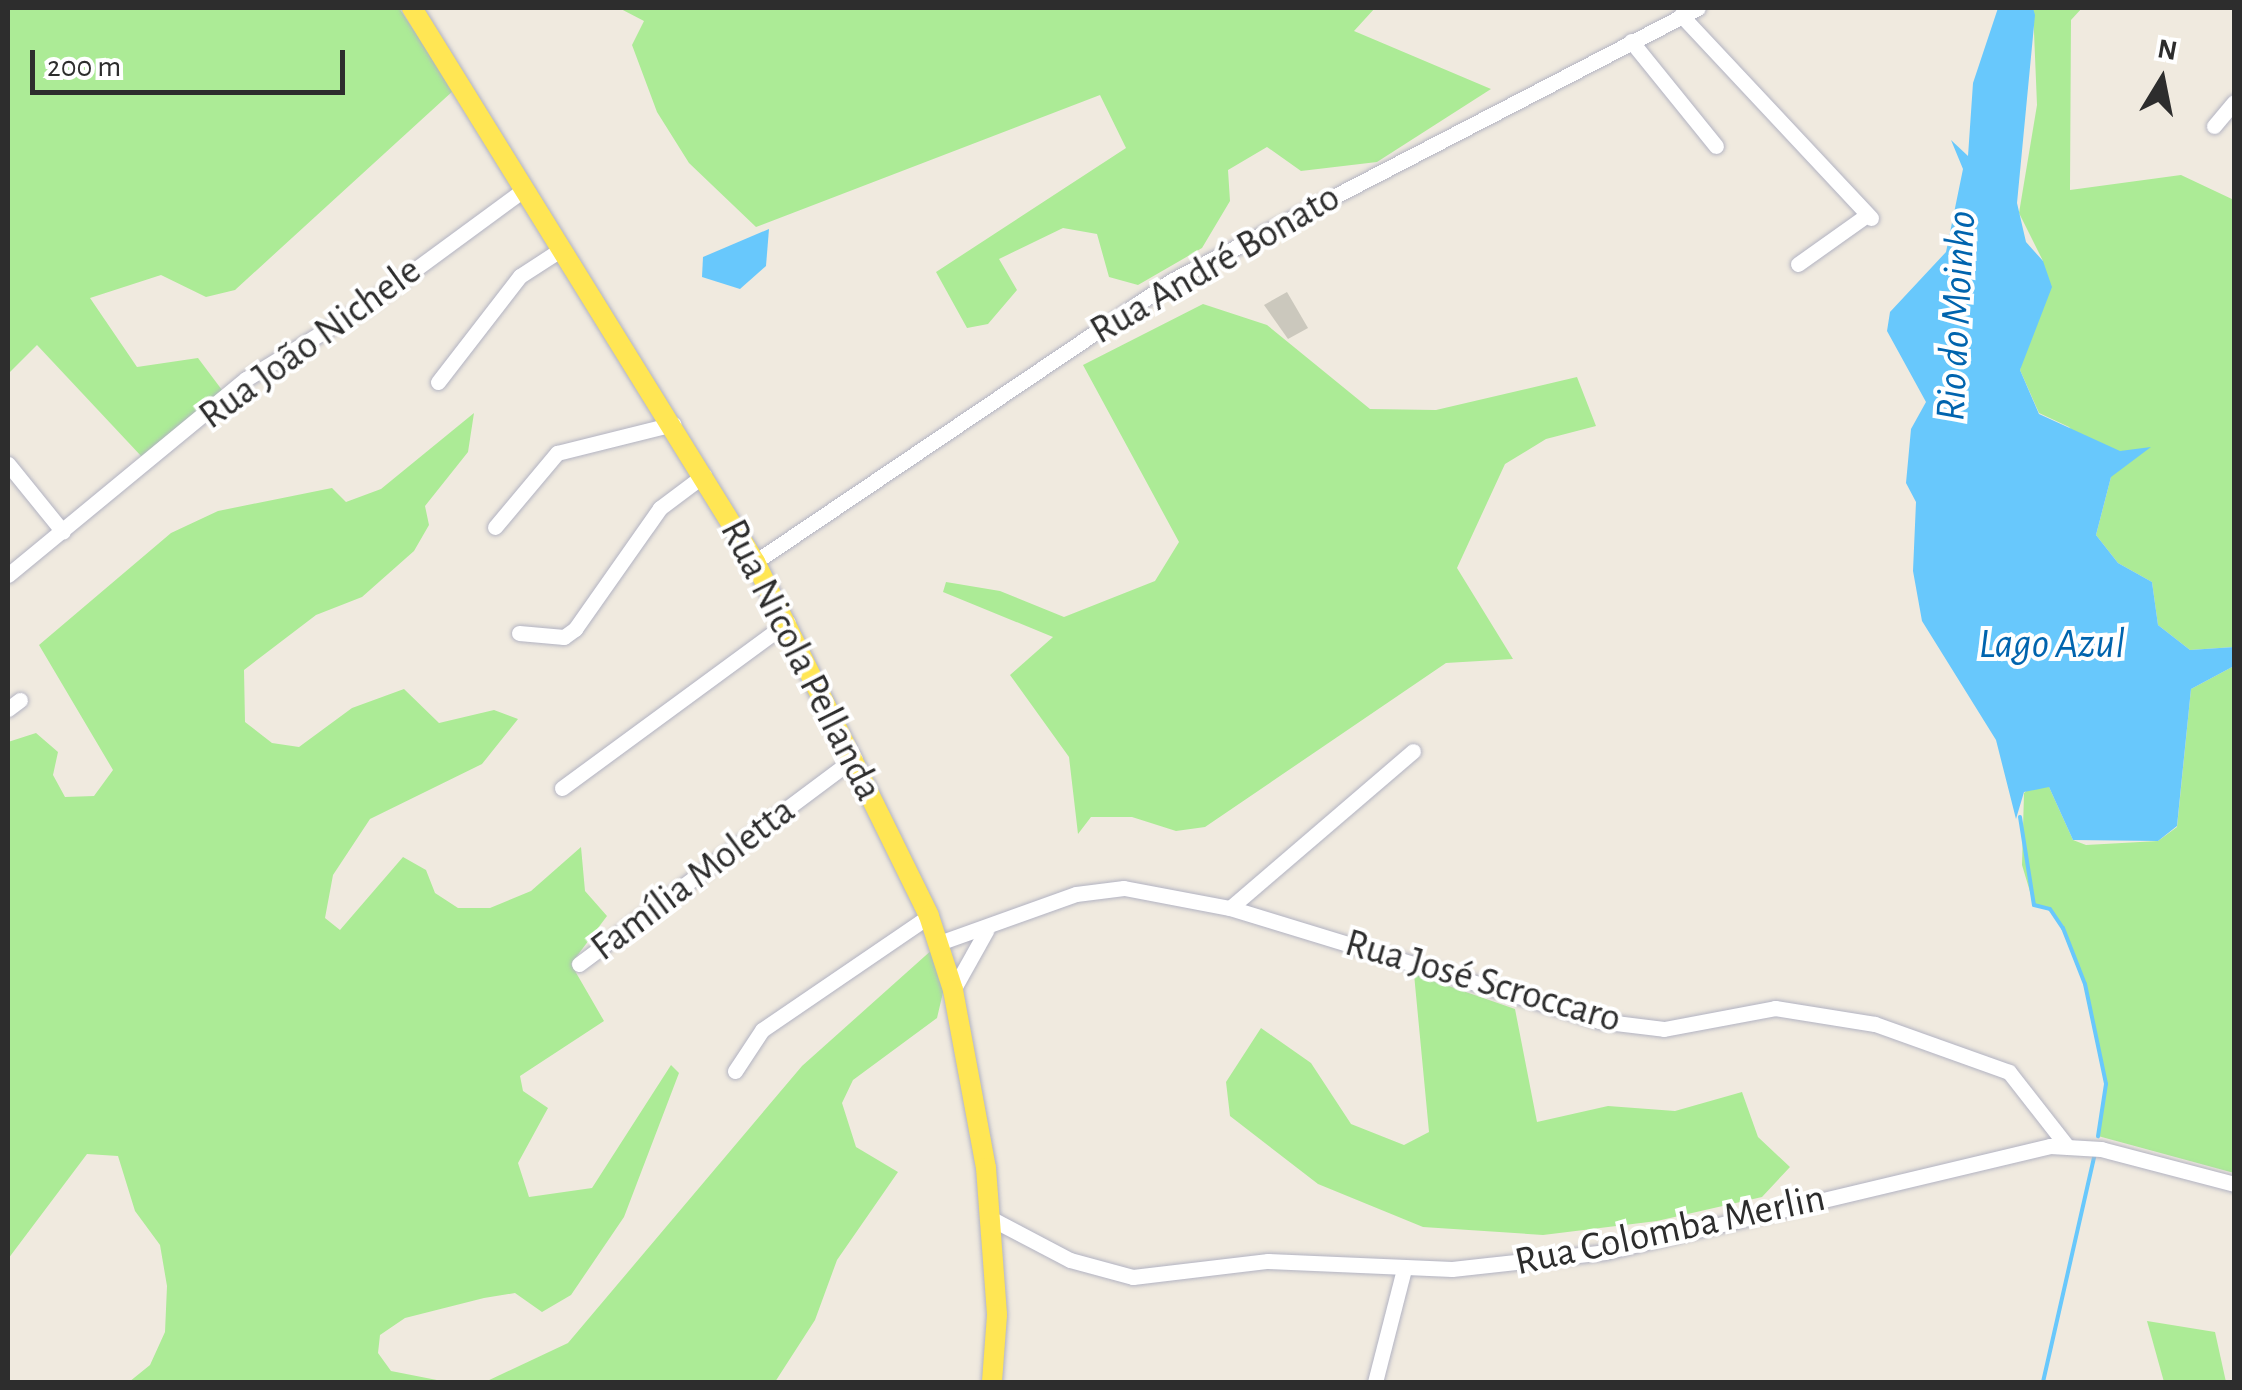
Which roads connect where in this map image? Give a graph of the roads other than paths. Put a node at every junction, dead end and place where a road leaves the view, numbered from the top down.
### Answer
1 (412, 8) edge
2 (1698, 8) edge
3 (1681, 15) junction
4 (1631, 40) junction
5 (2234, 102) edge
6 (2214, 126) dead end
7 (1716, 146) dead end
8 (522, 191) junction
9 (560, 250) junction
10 (1798, 264) dead end
11 (438, 382) dead end
12 (674, 424) junction
13 (8, 464) edge
14 (704, 476) junction
15 (495, 526) dead end
16 (63, 532) junction
17 (755, 562) junction
18 (8, 575) edge
19 (788, 622) junction
20 (518, 633) dead end
21 (1413, 751) dead end
22 (854, 758) junction
23 (562, 788) dead end
24 (1230, 908) junction
25 (929, 916) junction
26 (986, 932) junction
27 (940, 944) junction
28 (579, 964) dead end
29 (954, 990) junction
30 (735, 1071) dead end
31 (2066, 1144) junction
32 (2234, 1184) edge
33 (990, 1218) junction
34 (1404, 1268) junction
35 (992, 1382) edge
36 (1374, 1382) edge

1 - 8 main road, Rua Nicola Pellanda
2 - 3 street, Rua André Bonato
3 - 4 street, Rua André Bonato
3 - 10 street
4 - 7 street
4 - 17 street, Rua André Bonato
5 - 6 street
8 - 9 main road, Rua Nicola Pellanda
8 - 16 street, Rua João Nichele
9 - 11 street
9 - 12 main road, Rua Nicola Pellanda
12 - 14 main road, Rua Nicola Pellanda
12 - 15 street
13 - 16 street
14 - 17 main road, Rua Nicola Pellanda
14 - 20 street
16 - 18 street, Rua João Nichele
17 - 19 main road, Rua Nicola Pellanda
19 - 22 main road, Rua Nicola Pellanda
19 - 23 street
21 - 24 street
22 - 25 main road, Rua Nicola Pellanda
22 - 28 street, Família Moletta
24 - 26 street, Rua José Scroccaro
24 - 31 street, Rua José Scroccaro
25 - 27 main road, Rua Nicola Pellanda
25 - 30 street
26 - 27 street, Rua José Scroccaro
26 - 29 street
27 - 29 main road, Rua Nicola Pellanda
29 - 33 main road, Rua Nicola Pellanda
31 - 32 street, Rua Colomba Merlin
31 - 34 street, Rua Colomba Merlin
33 - 34 street, Rua Colomba Merlin
33 - 35 main road, Rua Nicola Pellanda
34 - 36 street

